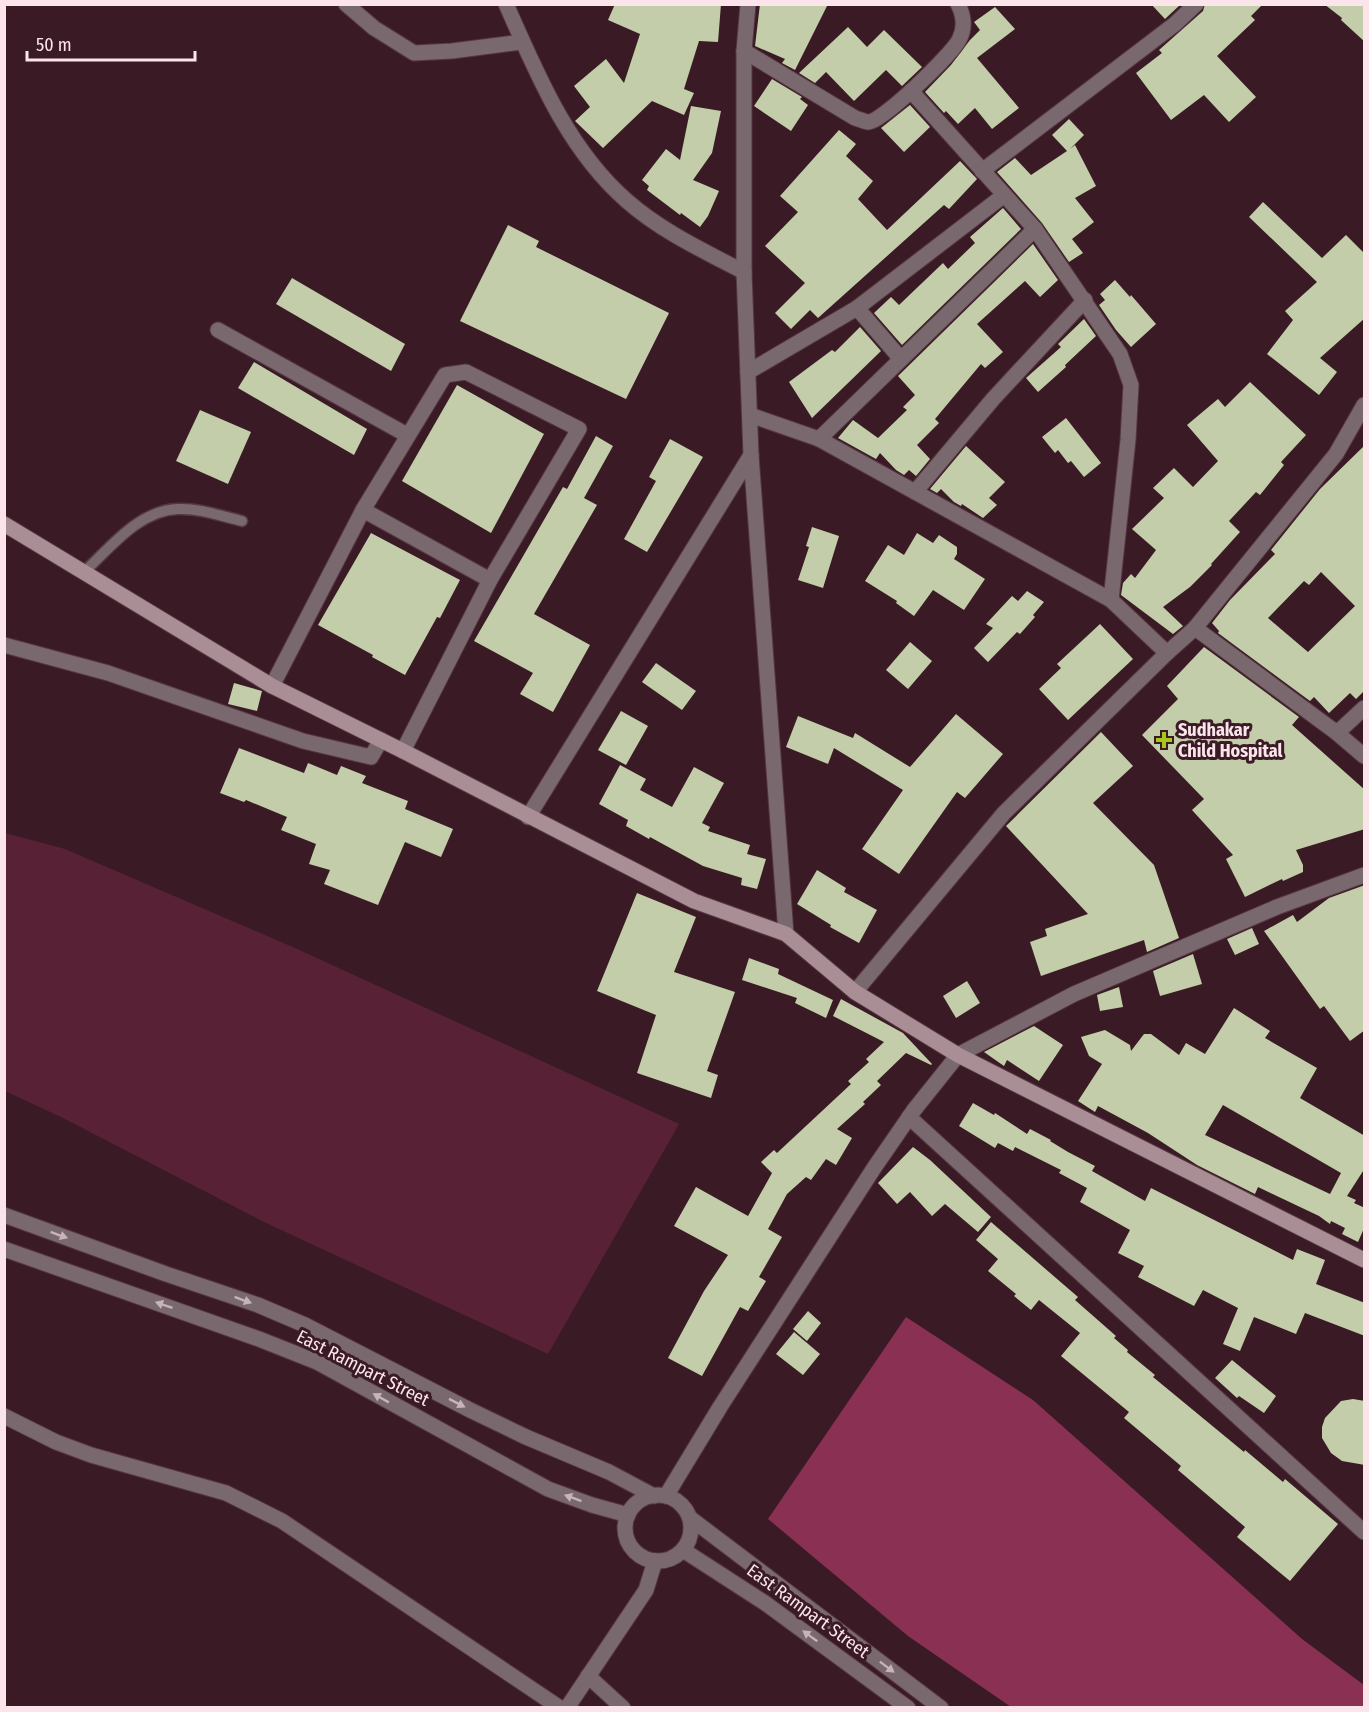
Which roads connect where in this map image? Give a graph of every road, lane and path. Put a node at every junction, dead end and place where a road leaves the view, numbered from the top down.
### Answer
1 (346, 4) edge
2 (506, 4) edge
3 (748, 4) edge
4 (958, 4) edge
5 (1196, 4) edge
6 (522, 42) junction
7 (744, 51) junction
8 (911, 91) junction
9 (981, 171) junction
10 (1003, 196) junction
11 (1035, 230) junction
12 (744, 273) junction
13 (1085, 300) junction
14 (857, 308) junction
15 (218, 330) dead end
16 (901, 359) junction
17 (748, 372) junction
18 (1365, 405) edge
19 (750, 415) junction
20 (407, 435) junction
21 (819, 439) junction
22 (751, 455) junction
23 (915, 492) junction
24 (363, 510) junction
25 (242, 521) dead end
26 (4, 524) edge
27 (84, 572) junction
28 (490, 580) junction
29 (1111, 600) junction
30 (1195, 628) junction
31 (4, 645) edge
32 (1167, 653) junction
33 (272, 686) junction
34 (1365, 708) edge
35 (1338, 733) junction
36 (381, 740) junction
37 (403, 751) junction
38 (1365, 756) edge
39 (528, 817) junction
40 (1365, 875) edge
41 (786, 934) junction
42 (855, 992) junction
43 (957, 1055) junction
44 (909, 1117) junction
45 (4, 1215) edge
46 (4, 1249) edge
47 (1365, 1260) edge
48 (4, 1416) edge
49 (660, 1496) junction
50 (628, 1515) junction
51 (690, 1518) junction
52 (1365, 1532) edge
53 (683, 1550) junction
54 (656, 1561) junction
55 (588, 1676) junction
56 (560, 1707) edge
57 (567, 1707) edge
58 (623, 1707) edge
59 (908, 1707) edge
60 (941, 1707) edge

1 - 6 street
2 - 6 street
3 - 7 street
4 - 8 street
5 - 9 street
6 - 12 street
7 - 8 street
7 - 12 street
8 - 9 street
9 - 10 street
10 - 11 street
10 - 14 street
11 - 13 street
11 - 16 street
12 - 17 street
13 - 23 street
13 - 29 street
14 - 16 street
14 - 17 street
15 - 20 street
16 - 21 street
17 - 19 street
18 - 30 street
19 - 21 street
19 - 22 street
20 - 24 street
20 - 28 street
21 - 23 street
22 - 39 street
22 - 41 street
23 - 29 street
24 - 28 street
24 - 33 street
25 - 27 lane
26 - 27 main road
27 - 33 main road
28 - 37 street
29 - 32 street
30 - 32 street
30 - 35 street
31 - 36 street
32 - 42 street
33 - 36 main road
34 - 35 street
35 - 38 street
36 - 37 main road
37 - 39 main road
39 - 41 main road
40 - 43 street
41 - 42 main road
42 - 43 main road
43 - 44 street
43 - 47 main road
44 - 49 street
44 - 52 street
45 -> 49 street
50 -> 46 street, East Rampart Street
48 - 56 street
49 - 50 street
49 - 51 street
50 - 54 street
51 - 53 street
51 -> 60 street
53 - 54 street
59 -> 53 street, East Rampart Street
54 - 55 street
55 - 57 street
55 - 58 street

